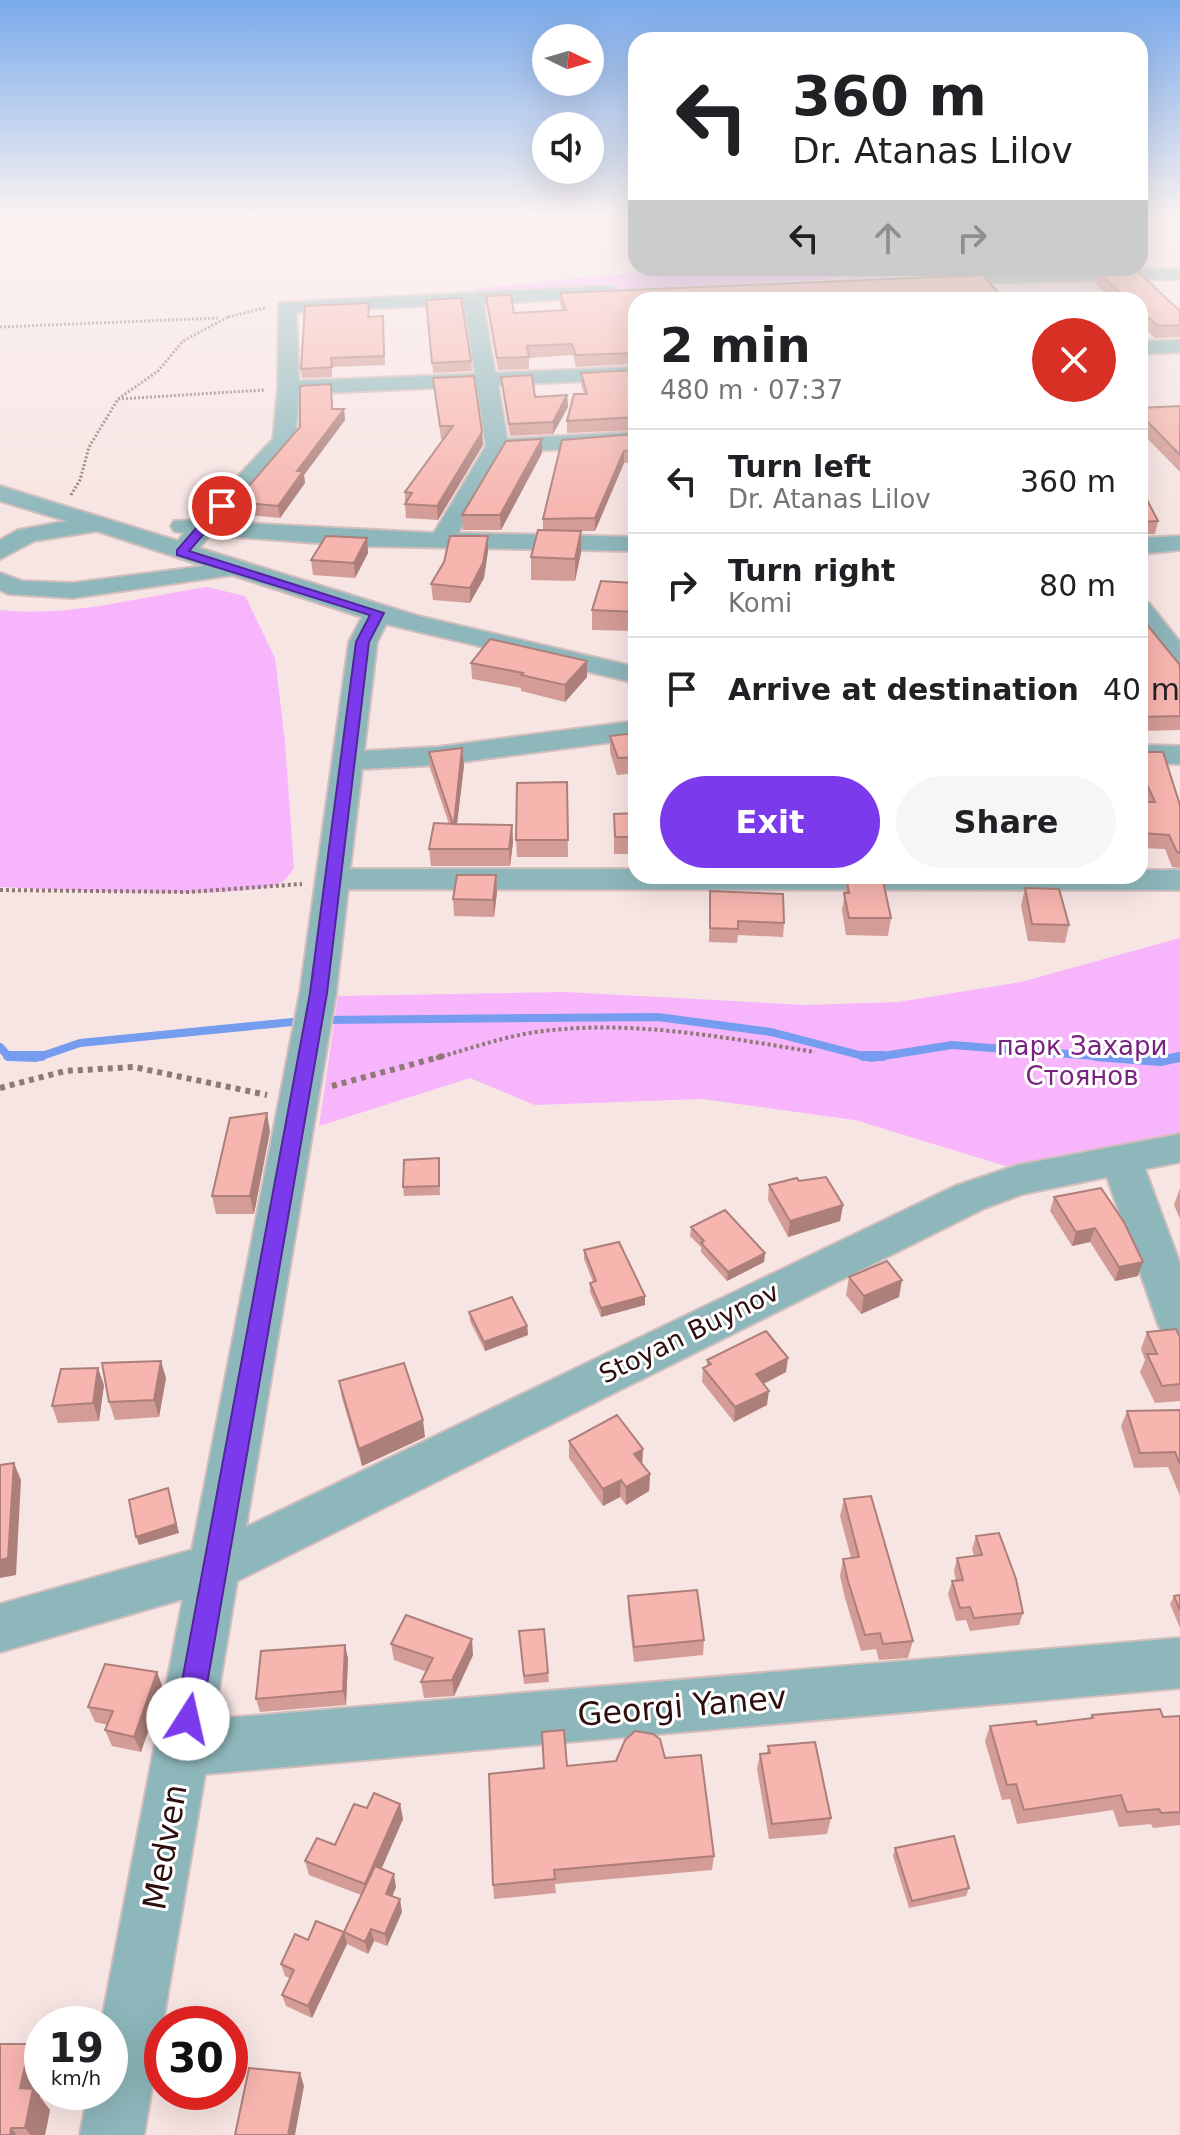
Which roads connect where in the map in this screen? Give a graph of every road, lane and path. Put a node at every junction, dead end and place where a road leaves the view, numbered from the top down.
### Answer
1 (222, 318) edge
2 (227, 318) edge
3 (286, 318) edge
4 (477, 318) edge
5 (0, 327) edge
6 (1180, 346) edge
7 (1148, 348) edge
8 (628, 373) edge
9 (489, 380) junction
10 (289, 388) junction
11 (118, 399) junction
12 (628, 439) edge
13 (497, 446) junction
14 (0, 493) edge
15 (66, 512) junction
16 (107, 524) junction
17 (201, 528) junction
18 (441, 542) junction
19 (1180, 543) edge
20 (628, 544) edge
21 (1148, 545) edge
22 (0, 551) edge
23 (181, 552) junction
24 (237, 569) junction
25 (0, 581) edge
26 (378, 613) junction
27 (1148, 619) edge
28 (1179, 657) edge
29 (628, 673) edge
30 (628, 731) edge
31 (1148, 754) edge
32 (1180, 755) edge
33 (349, 761) junction
34 (335, 879) junction
35 (628, 879) edge
36 (1148, 880) edge
37 (1180, 880) edge
38 (0, 890) edge
39 (815, 1052) dead end
40 (0, 1088) edge
41 (301, 1094) junction
42 (1180, 1148) edge
43 (1121, 1159) junction
44 (1180, 1324) edge
45 (215, 1567) junction
46 (0, 1628) edge
47 (1180, 1663) edge
48 (183, 1749) junction
49 (112, 2135) edge

1 - 5 path
2 - 11 path
3 - 10 street
4 - 9 street
6 - 7 street
8 - 9 street
9 - 10 street
9 - 13 street
10 - 11 path
10 - 17 street
11 - 15 path
12 - 13 street
13 - 18 street
14 - 15 street
15 - 16 street
16 - 17 street
16 - 22 street
16 - 23 street
17 - 18 street
17 - 23 street
18 - 20 street
19 - 21 street
23 - 24 street
24 - 25 street
24 - 26 street
26 - 29 street
26 - 33 street, Medven
27 - 28 street
30 - 33 street
31 - 32 street
33 - 34 street, Medven
34 - 35 street
34 - 38 path
34 - 41 street, Medven
36 - 37 street
39 - 41 path
40 - 41 path
41 - 45 street, Medven
42 - 43 street, Stoyan Buynov
43 - 44 street
43 - 45 street, Stoyan Buynov
45 - 46 street, Stoyan Buynov
45 - 48 street, Medven
47 - 48 street, Georgi Yanev
48 - 49 street, Medven

